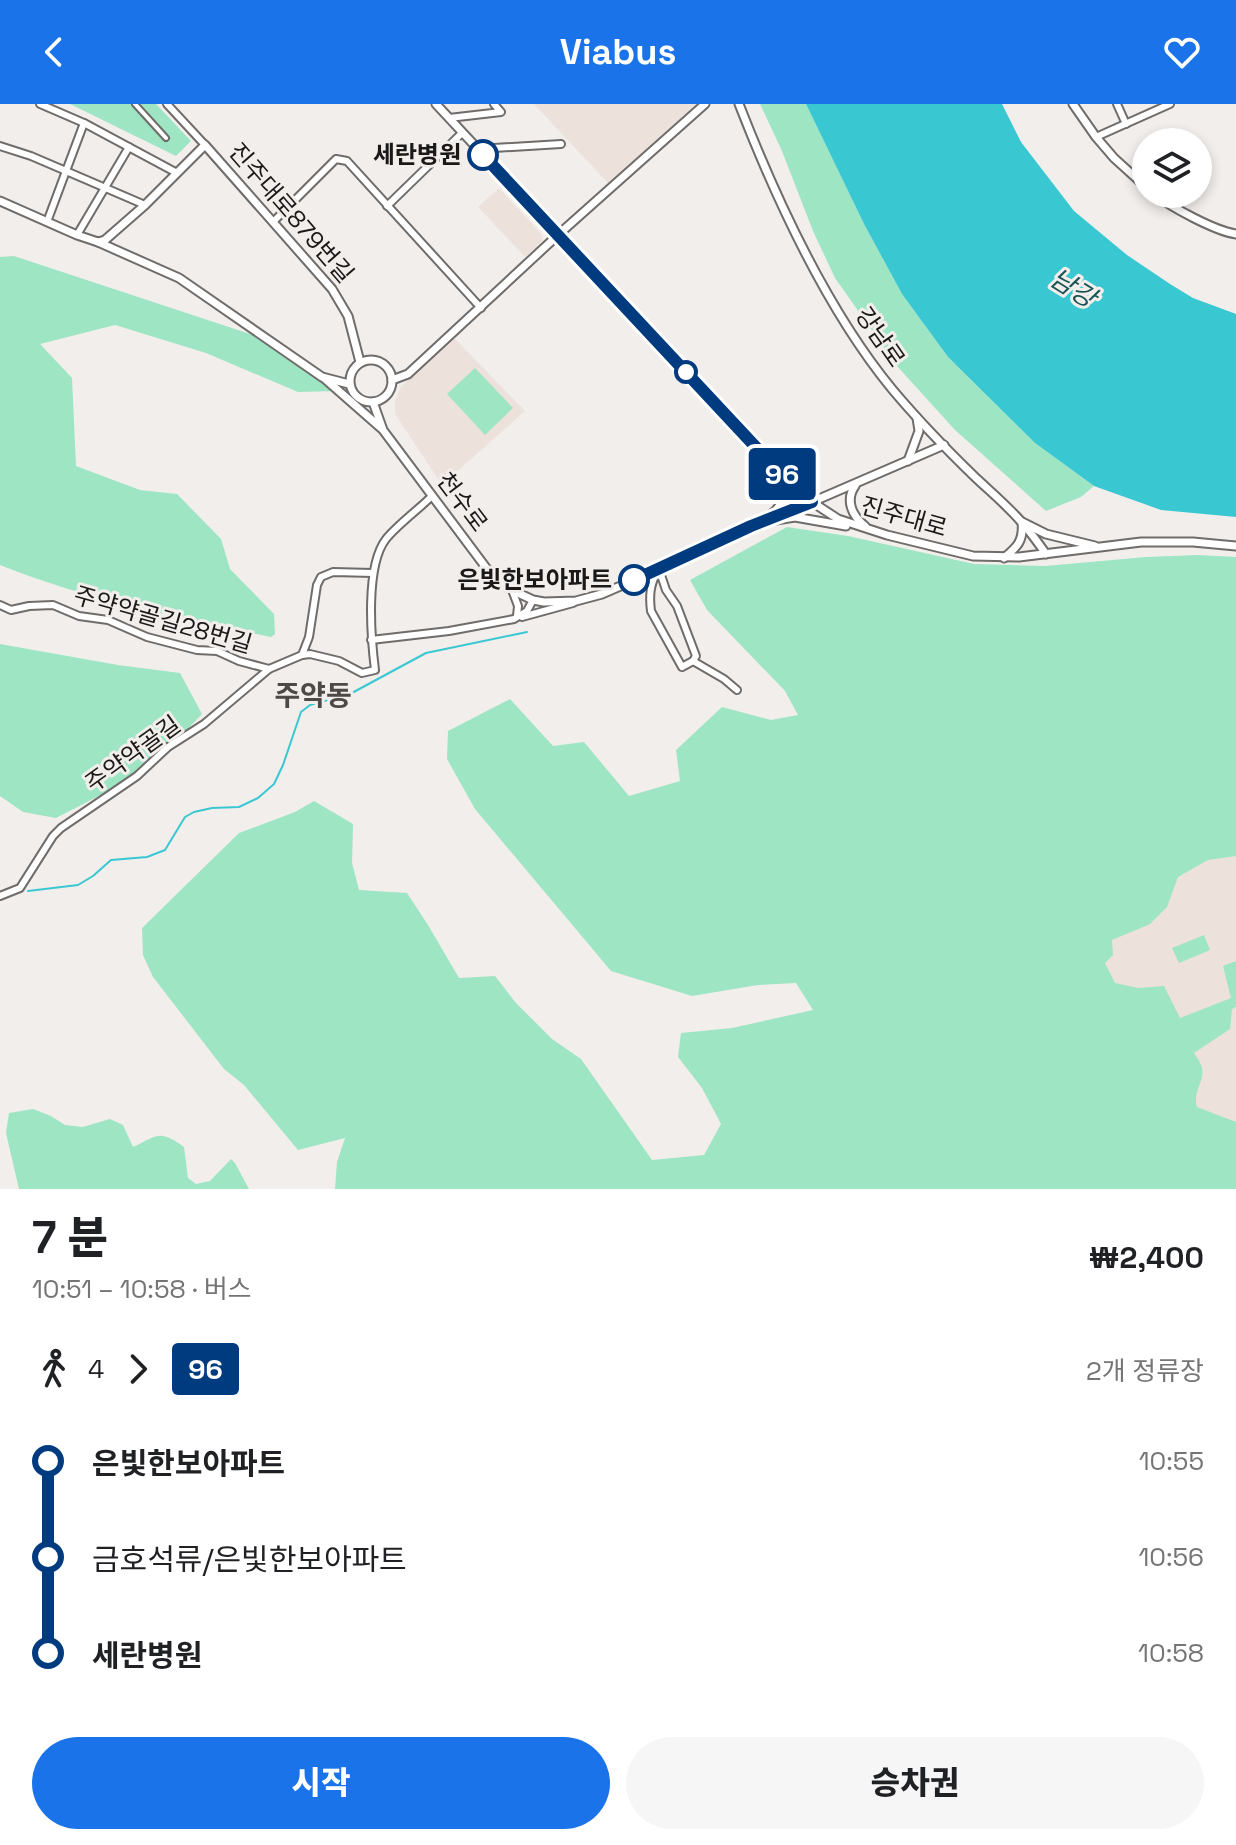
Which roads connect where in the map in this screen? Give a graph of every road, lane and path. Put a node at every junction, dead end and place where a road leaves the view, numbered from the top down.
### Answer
1 (40, 104) edge
2 (135, 104) edge
3 (167, 104) edge
4 (436, 104) edge
5 (494, 104) edge
6 (705, 104) edge
7 (739, 104) edge
8 (1073, 104) edge
9 (1117, 104) edge
10 (1170, 104) edge
11 (1154, 107) edge
12 (449, 118) junction
13 (84, 123) junction
14 (1126, 124) junction
15 (462, 133) junction
16 (1096, 137) junction
17 (166, 138) dead end
18 (561, 144) dead end
19 (205, 145) junction
20 (2, 146) edge
21 (129, 147) junction
22 (477, 149) junction
23 (66, 171) junction
24 (177, 173) junction
25 (1132, 174) edge
26 (105, 188) junction
27 (0, 201) edge
28 (145, 205) junction
29 (387, 206) junction
30 (1179, 208) edge
31 (47, 222) junction
32 (273, 222) junction
33 (559, 234) junction
34 (1236, 234) edge
35 (77, 235) junction
36 (98, 242) junction
37 (481, 308) junction
38 (360, 362) junction
39 (322, 377) junction
40 (392, 380) junction
41 (349, 384) junction
42 (373, 402) junction
43 (916, 416) junction
44 (383, 430) junction
45 (944, 445) junction
46 (908, 461) junction
47 (780, 473) junction
48 (860, 481) junction
49 (432, 496) junction
50 (812, 502) junction
51 (1022, 522) junction
52 (751, 526) junction
53 (872, 531) junction
54 (1236, 546) edge
55 (1101, 547) junction
56 (1046, 554) junction
57 (1004, 558) junction
58 (659, 569) junction
59 (373, 573) junction
60 (512, 590) junction
61 (602, 594) junction
62 (533, 600) junction
63 (0, 605) edge
64 (514, 619) junction
65 (371, 640) junction
66 (302, 655) junction
67 (693, 661) junction
68 (269, 669) junction
69 (737, 690) dead end
70 (0, 896) edge

1 - 13 street
2 - 17 street
3 - 19 street, 진주대로879번길
4 - 12 street, 진주대로
5 - 12 street
6 - 33 street
7 - 43 street, 강남로
8 - 16 street
9 - 14 street
10 - 11 street
11 - 14 street
12 - 15 street, 진주대로
13 - 21 street
13 - 23 street
14 - 16 street
15 - 22 street, 진주대로
15 - 29 street
16 - 25 street
18 - 22 street
19 - 24 street
19 - 32 street, 진주대로879번길
20 - 23 street
21 - 24 street
21 - 26 street
22 - 33 street, 진주대로
23 - 26 street
23 - 31 street
24 - 28 street
26 - 28 street
26 - 35 street
27 - 31 street
28 - 36 street
29 - 32 street
29 - 37 street
30 - 34 street
31 - 35 street
32 - 38 street, 진주대로879번길
33 - 37 street
33 - 47 street, 진주대로
35 - 36 street
36 - 39 street
37 - 40 street
38 - 40 street
38 - 41 street
39 - 41 street
39 - 44 street
40 - 42 street
41 - 42 street
42 - 44 street, 천수로
43 - 45 street, 강남로
43 - 46 street
44 - 49 street, 천수로
45 - 46 street, 천수로
45 - 51 street, 강남로
46 - 48 street, 천수로
47 - 50 street, 진주대로
47 - 52 street
48 - 50 street, 천수로
48 - 53 street
49 - 59 street
49 - 60 street, 천수로
50 - 52 street, 천수로
50 - 53 street, 진주대로
51 - 55 street
51 - 56 street, 강남로
51 - 57 street
52 - 53 street
52 - 58 street, 천수로
53 - 57 street, 진주대로
54 - 55 street, 진주대로
55 - 56 street, 진주대로
56 - 57 street, 진주대로
58 - 61 street, 천수로
58 - 67 street
58 - 67 street
59 - 65 street
59 - 66 street
60 - 62 street, 천수로
60 - 64 street
61 - 62 street, 천수로
61 - 64 street
62 - 64 street
63 - 68 street, 주약약골길28번길
64 - 65 street
65 - 66 street
66 - 68 street, 주약약골길
67 - 69 street
68 - 70 street, 주약약골길

